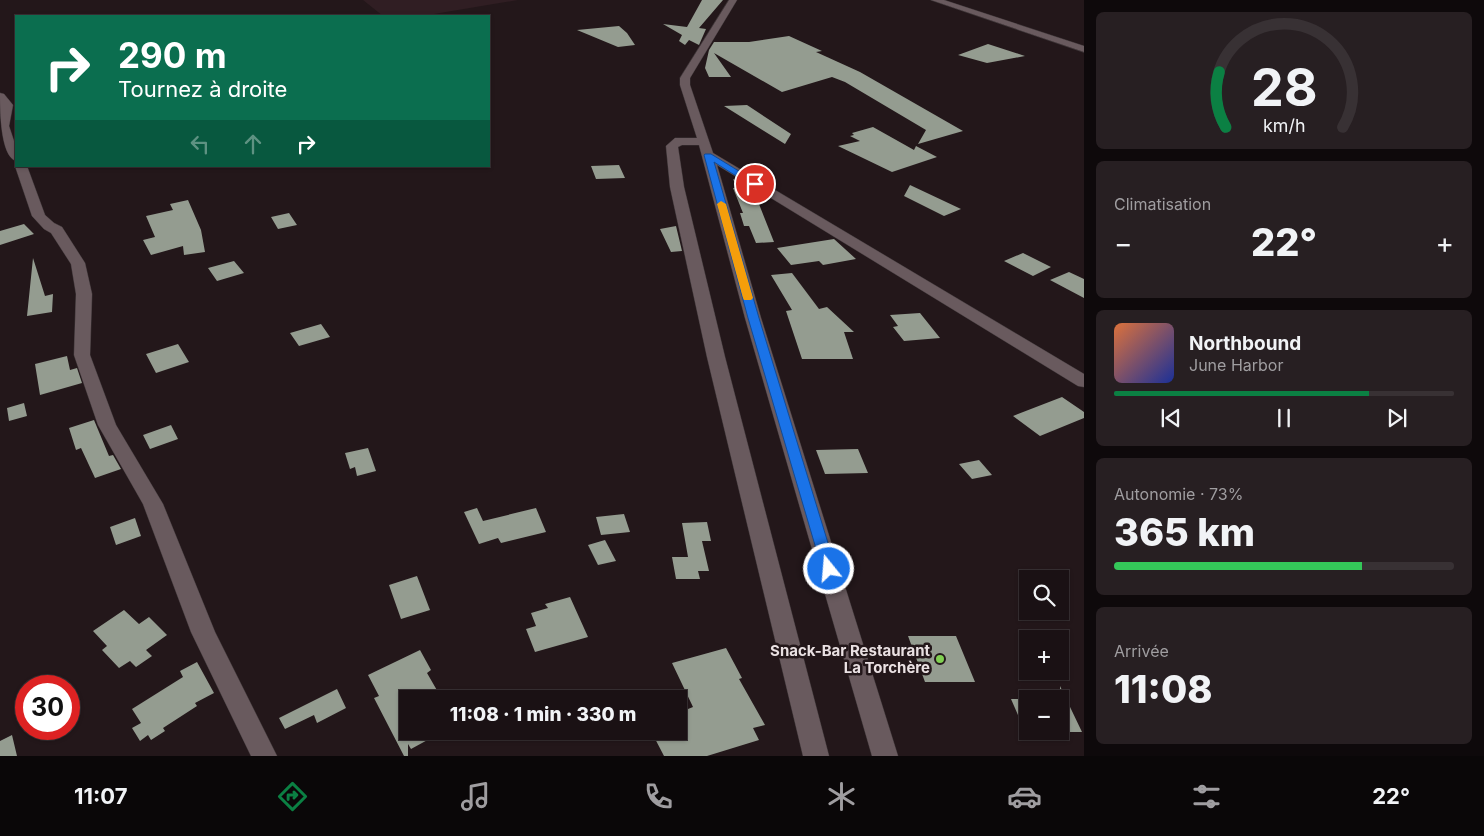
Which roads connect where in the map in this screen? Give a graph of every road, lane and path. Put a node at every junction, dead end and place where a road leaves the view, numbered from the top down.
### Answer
1 (733, 0) edge
2 (935, 0) edge
3 (1084, 50) edge
4 (0, 96) edge
5 (706, 149) junction
6 (15, 155) edge
7 (21, 167) edge
8 (1084, 382) edge
9 (264, 756) edge
10 (816, 756) edge
11 (885, 756) edge

1 - 5 street
2 - 3 street
4 - 6 street
5 - 8 street
5 - 10 street
5 - 11 street
7 - 9 street

